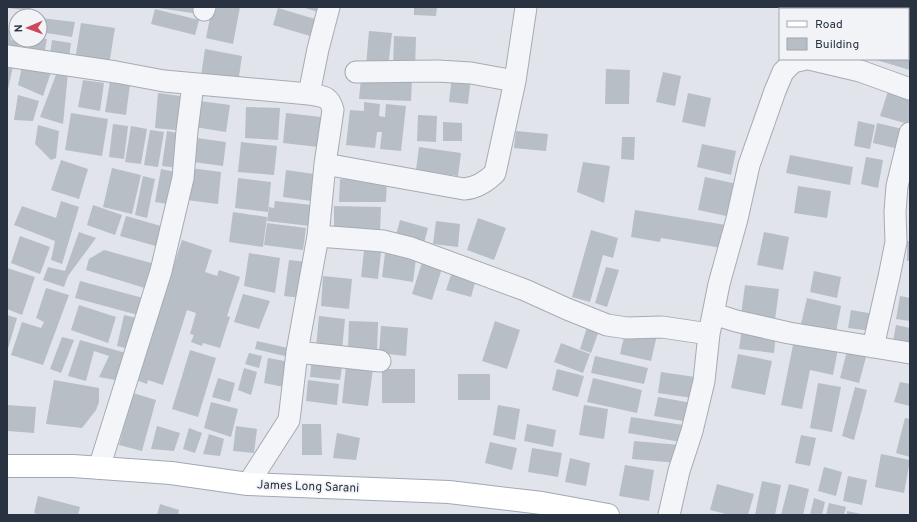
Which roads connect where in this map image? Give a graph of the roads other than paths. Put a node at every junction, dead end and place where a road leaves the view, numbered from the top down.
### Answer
1 (329, 7) edge
2 (526, 7) edge
3 (7, 56) edge
4 (803, 60) edge
5 (812, 60) edge
6 (356, 72) dead end
7 (515, 81) junction
8 (193, 84) junction
9 (910, 89) edge
10 (310, 94) junction
11 (910, 134) edge
12 (325, 164) junction
13 (318, 236) junction
14 (714, 314) junction
15 (709, 334) junction
16 (873, 347) junction
17 (297, 352) junction
18 (910, 353) edge
19 (380, 361) dead end
20 (7, 466) edge
21 (99, 468) junction
22 (248, 484) junction
23 (608, 515) edge
24 (669, 515) edge

1 - 10 street
2 - 7 street
3 - 8 street
4 - 14 street
5 - 9 street
6 - 7 street
7 - 12 street
8 - 10 street
8 - 21 street
10 - 12 street
11 - 16 street
12 - 13 street
13 - 15 street
13 - 17 street
14 - 15 street
14 - 16 street
15 - 24 street
16 - 18 street
17 - 19 street
17 - 22 street
20 - 21 main road, James Long Sarani
21 - 22 main road, James Long Sarani
22 - 23 main road, James Long Sarani

